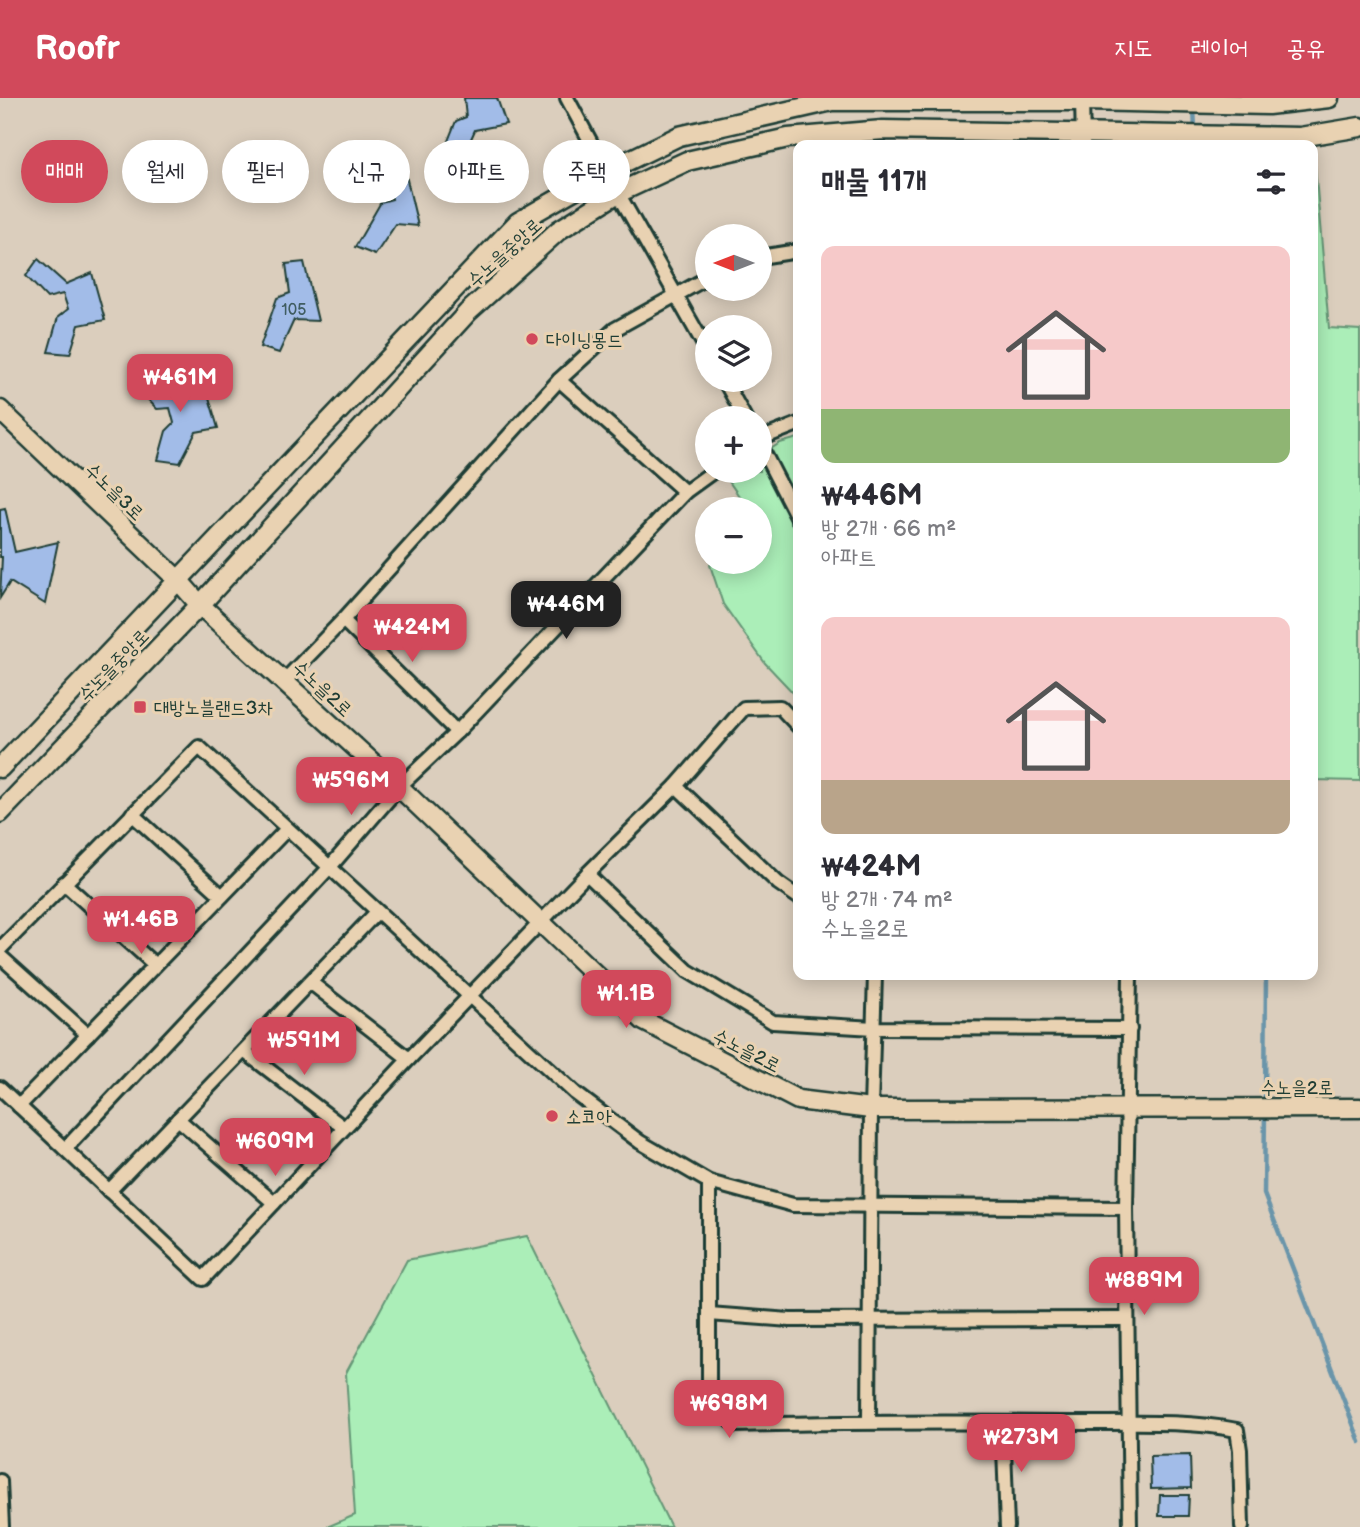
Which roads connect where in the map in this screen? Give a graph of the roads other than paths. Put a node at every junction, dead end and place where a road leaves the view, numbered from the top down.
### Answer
1 (567, 98) edge
2 (1329, 98) edge
3 (1082, 100) edge
4 (1360, 127) edge
5 (590, 140) edge
6 (1083, 140) edge
7 (630, 160) edge
8 (630, 187) edge
9 (551, 203) edge
10 (602, 203) edge
11 (624, 203) edge
12 (793, 252) edge
13 (772, 255) edge
14 (695, 284) edge
15 (676, 294) junction
16 (695, 328) edge
17 (559, 380) junction
18 (0, 410) edge
19 (793, 426) edge
20 (772, 434) edge
21 (772, 468) edge
22 (697, 483) edge
23 (685, 492) junction
24 (793, 509) edge
25 (179, 581) junction
26 (200, 605) junction
27 (344, 620) junction
28 (284, 681) junction
29 (793, 721) edge
30 (457, 732) junction
31 (0, 768) edge
32 (676, 786) junction
33 (399, 787) junction
34 (0, 813) edge
35 (132, 814) junction
36 (287, 829) junction
37 (329, 868) junction
38 (587, 874) junction
39 (64, 883) junction
40 (793, 894) edge
41 (222, 895) junction
42 (377, 912) junction
43 (541, 922) junction
44 (0, 949) edge
45 (0, 956) edge
46 (155, 965) junction
47 (875, 980) edge
48 (1130, 980) edge
49 (310, 982) junction
50 (469, 997) junction
51 (874, 1028) junction
52 (1130, 1029) junction
53 (88, 1035) junction
54 (244, 1051) junction
55 (409, 1059) junction
56 (0, 1088) edge
57 (19, 1105) junction
58 (1128, 1107) junction
59 (1360, 1108) edge
60 (871, 1109) junction
61 (178, 1119) junction
62 (344, 1128) junction
63 (65, 1149) junction
64 (709, 1182) junction
65 (109, 1191) junction
66 (274, 1203) junction
67 (870, 1207) junction
68 (1126, 1208) junction
69 (709, 1314) junction
70 (870, 1319) junction
71 (1127, 1319) junction
72 (869, 1422) junction
73 (1003, 1423) junction
74 (1129, 1424) junction
75 (0, 1482) edge
76 (2, 1527) edge
77 (1007, 1527) edge
78 (1130, 1527) edge
79 (1242, 1527) edge

1 - 5 street
2 - 3 main road, 수노을중앙로
3 - 6 street
3 - 7 main road, 수노을중앙로
4 - 6 main road, 수노을중앙로
6 - 8 main road, 수노을중앙로
9 - 25 main road, 수노을중앙로
10 - 26 main road, 수노을중앙로
11 - 15 street
12 - 13 street
14 - 15 street
15 - 16 street
15 - 17 street
17 - 23 street
17 - 27 street
18 - 25 main road, 수노을3로
19 - 20 street
21 - 24 street
22 - 23 street
23 - 30 street
25 - 26 main road, 수노을3로
25 - 31 main road, 수노을중앙로
26 - 28 main road, 수노을2로
26 - 34 main road, 수노을중앙로
27 - 28 street
27 - 30 street
28 - 33 main road, 수노을2로
29 - 32 street
30 - 33 street
32 - 38 street
32 - 40 street
33 - 37 street
33 - 43 main road, 수노을2로
35 - 36 street
35 - 39 street
35 - 41 street
36 - 37 street
36 - 41 street
37 - 42 street
37 - 63 street
38 - 43 street
38 - 51 street
39 - 44 street
39 - 46 street
41 - 46 street
42 - 49 street
42 - 50 street
43 - 50 street
43 - 60 main road, 수노을2로
45 - 53 street
46 - 53 street
47 - 51 street
48 - 52 street
49 - 54 street
49 - 55 street
50 - 55 street
50 - 64 street
51 - 52 street
51 - 60 street
52 - 58 street
53 - 57 street
54 - 61 street
54 - 62 street
55 - 62 street
56 - 57 street
57 - 63 street
58 - 59 main road, 수노을2로
58 - 60 main road, 수노을2로
58 - 68 street
60 - 67 street
61 - 65 street
61 - 66 street
62 - 66 street
63 - 65 street
64 - 67 street
64 - 69 street
65 - 66 street
67 - 68 street
67 - 70 street
68 - 71 street
69 - 70 street
69 - 72 street
70 - 71 street
70 - 72 street
71 - 74 street
72 - 73 street
73 - 74 street
73 - 77 street
74 - 78 street
74 - 79 street
75 - 76 street

